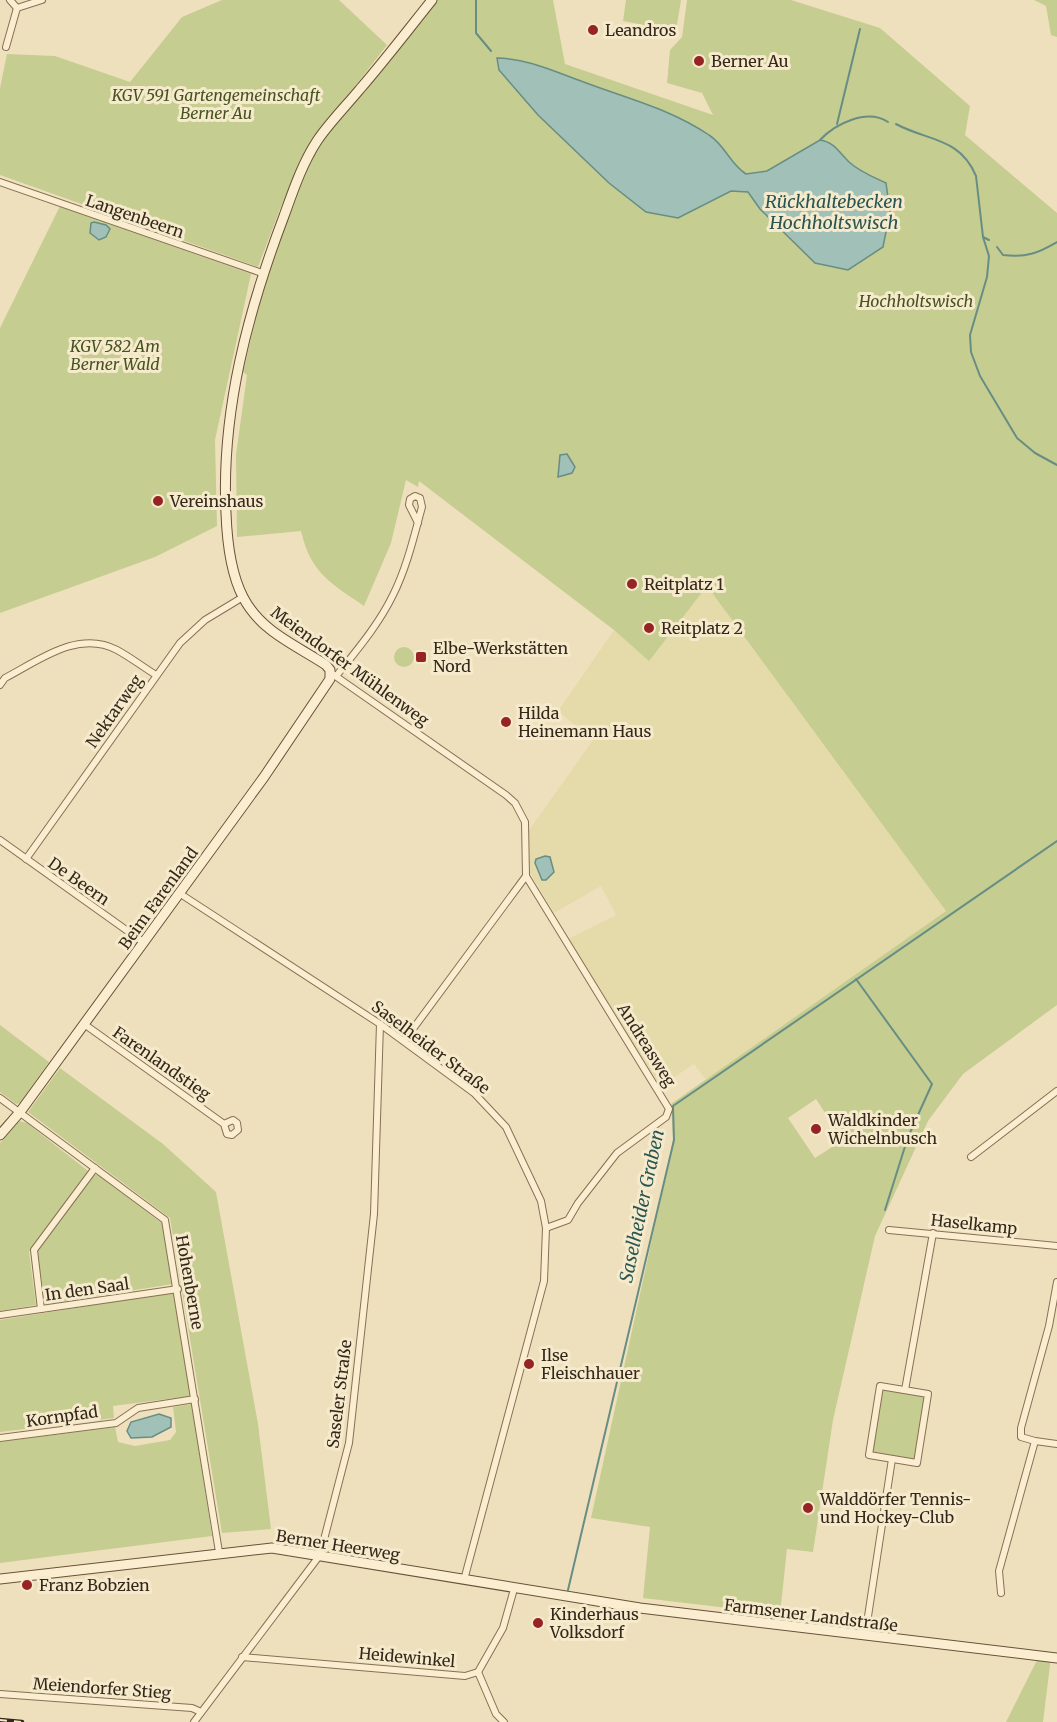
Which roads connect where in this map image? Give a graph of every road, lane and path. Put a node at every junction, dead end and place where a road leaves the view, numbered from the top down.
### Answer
1 (10, 0) edge
2 (42, 0) edge
3 (432, 0) edge
4 (17, 8) junction
5 (6, 47) dead end
6 (0, 182) edge
7 (262, 273) junction
8 (418, 522) dead end
9 (243, 597) junction
10 (334, 674) junction
11 (156, 675) junction
12 (2, 678) edge
13 (0, 685) edge
14 (0, 840) edge
15 (26, 859) junction
16 (526, 876) junction
17 (179, 893) junction
18 (143, 942) junction
19 (84, 1024) junction
20 (380, 1024) junction
21 (404, 1041) junction
22 (1057, 1091) edge
23 (0, 1098) edge
24 (20, 1112) junction
25 (225, 1124) dead end
26 (0, 1135) edge
27 (971, 1157) dead end
28 (95, 1168) junction
29 (546, 1228) junction
30 (889, 1230) dead end
31 (933, 1233) junction
32 (1057, 1246) edge
33 (1057, 1282) edge
34 (178, 1289) junction
35 (41, 1309) junction
36 (0, 1316) edge
37 (905, 1390) junction
38 (195, 1400) junction
39 (0, 1438) edge
40 (1035, 1442) junction
41 (1057, 1444) edge
42 (892, 1459) junction
43 (219, 1552) junction
44 (320, 1556) junction
45 (0, 1579) edge
46 (464, 1581) junction
47 (514, 1589) junction
48 (1001, 1593) dead end
49 (563, 1597) joint
50 (865, 1636) junction
51 (242, 1656) junction
52 (1057, 1658) edge
53 (478, 1671) junction
54 (0, 1694) edge
55 (197, 1717) edge
56 (504, 1722) edge

1 - 4 street
2 - 4 street
3 - 7 street, Meiendorfer Mühlenweg
4 - 5 street
6 - 7 street, Langenbeern
7 - 9 street, Meiendorfer Mühlenweg
8 - 10 street
9 - 10 street, Meiendorfer Mühlenweg
9 - 11 street, Nektarweg
10 - 16 street, Meiendorfer Mühlenweg
10 - 17 street, Beim Farenland
11 - 12 street
11 - 15 street, Nektarweg
12 - 13 street
14 - 15 street, De Beern
15 - 18 street, De Beern
16 - 21 street
16 - 29 street, Andreasweg
17 - 18 street, Beim Farenland
17 - 20 street, Saselheider Straße
18 - 19 street, Beim Farenland
19 - 24 street, Beim Farenland
19 - 25 street, Farenlandstieg
20 - 21 street, Saselheider Straße
20 - 44 street, Saseler Straße
21 - 29 street, Saselheider Straße
22 - 27 street
23 - 24 street, Hohenberne
24 - 26 street, Beim Farenland
24 - 28 street, Hohenberne
28 - 34 street, Hohenberne
28 - 35 street
29 - 46 street, Saselheider Straße
30 - 31 street, Haselkamp
31 - 32 street, Haselkamp
31 - 37 street
33 - 40 street
34 - 35 street, In den Saal
34 - 38 street, Hohenberne
35 - 36 street, In den Saal
37 - 42 street
37 - 42 street
38 - 39 street, Kornpfad
38 - 43 street, Hohenberne
40 - 41 street
40 - 48 street
42 - 50 street
43 - 44 street, Berner Heerweg
43 - 45 street, Berner Heerweg
44 - 46 street, Berner Heerweg
44 - 51 street, Saseler Straße
46 - 47 street, Berner Heerweg
47 - 49 street, Berner Heerweg
47 - 53 street, Heidewinkel
49 - 50 street, Farmsener Landstraße
50 - 52 street, Farmsener Landstraße
51 - 53 street, Heidewinkel
51 - 55 street, Saseler Straße
53 - 56 street
54 - 55 street, Meiendorfer Stieg

